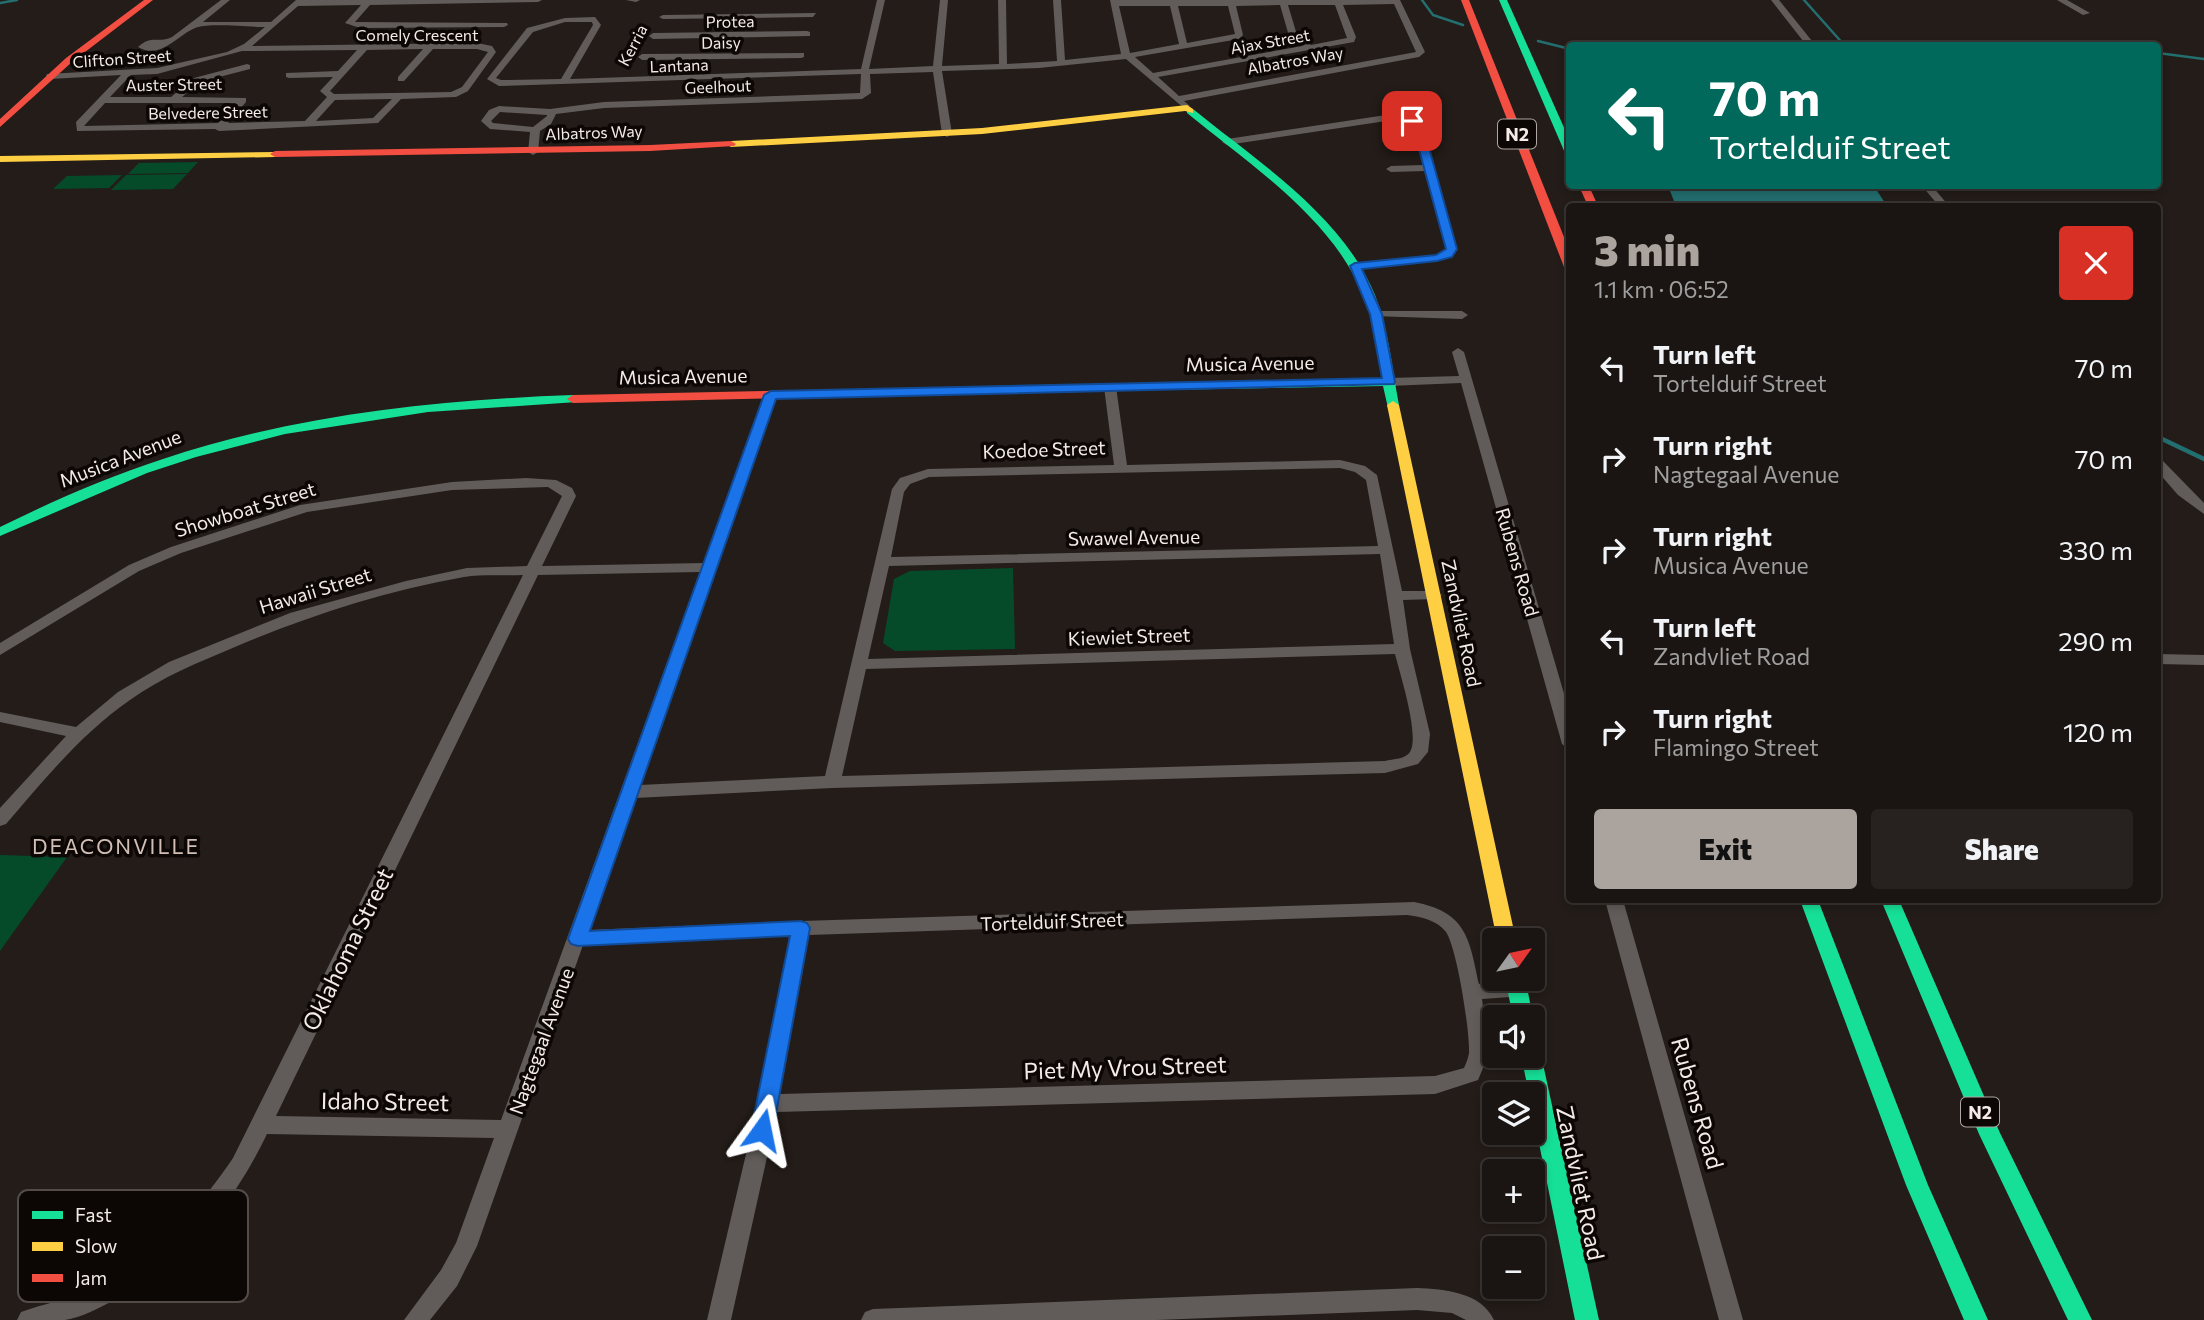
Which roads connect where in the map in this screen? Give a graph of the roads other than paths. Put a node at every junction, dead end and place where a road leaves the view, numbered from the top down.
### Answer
1 (149, 0) edge
2 (226, 0) edge
3 (538, 0) edge
4 (630, 0) edge
5 (636, 0) edge
6 (881, 0) edge
7 (944, 0) edge
8 (1002, 0) edge
9 (1057, 0) edge
10 (1465, 0) edge
11 (1503, 0) edge
12 (1774, 0) edge
13 (2062, 0) edge
14 (1337, 1) edge
15 (1397, 1) edge
16 (298, 2) edge
17 (1114, 2) edge
18 (1284, 2) edge
19 (368, 3) junction
20 (1231, 3) junction
21 (1174, 4) junction
22 (2086, 13) dead end
23 (349, 23) junction
24 (272, 24) junction
25 (194, 25) junction
26 (504, 25) dead end
27 (337, 26) dead end
28 (807, 34) junction
29 (653, 36) junction
30 (166, 42) dead end
31 (1809, 42) edge
32 (1184, 46) junction
33 (430, 47) junction
34 (364, 48) junction
35 (1310, 48) junction
36 (243, 49) junction
37 (801, 55) junction
38 (1127, 56) junction
39 (642, 57) junction
40 (1061, 64) junction
41 (1003, 66) junction
42 (247, 67) dead end
43 (937, 69) junction
44 (128, 73) junction
45 (865, 73) junction
46 (341, 74) junction
47 (289, 75) dead end
48 (50, 76) junction
49 (795, 76) junction
50 (1150, 76) junction
51 (401, 79) dead end
52 (565, 82) junction
53 (630, 92) junction
54 (332, 97) junction
55 (398, 97) junction
56 (174, 99) junction
57 (102, 100) junction
58 (1182, 104) junction
59 (1409, 107) dead end
60 (550, 112) junction
61 (1403, 118) junction
62 (1315, 119) dead end
63 (0, 124) edge
64 (308, 124) junction
65 (1326, 127) junction
66 (219, 128) junction
67 (535, 130) junction
68 (947, 134) junction
69 (1227, 142) junction
70 (1566, 144) edge
71 (533, 152) junction
72 (0, 159) edge
73 (1429, 168) junction
74 (1391, 169) dead end
75 (1930, 189) edge
76 (1941, 203) edge
77 (1566, 257) edge
78 (1355, 266) junction
79 (1376, 314) junction
80 (1462, 315) dead end
81 (1458, 352) dead end
82 (1465, 379) junction
83 (1389, 382) junction
84 (1110, 387) junction
85 (771, 395) junction
86 (2161, 467) edge
87 (1121, 468) junction
88 (566, 491) joint
89 (2204, 510) edge
90 (0, 532) edge
91 (1385, 550) junction
92 (883, 562) junction
93 (709, 567) junction
94 (533, 570) junction
95 (1435, 595) junction
96 (1395, 596) junction
97 (1402, 649) junction
98 (0, 650) edge
99 (2161, 659) edge
100 (2204, 660) edge
101 (859, 664) junction
102 (0, 717) edge
103 (1566, 730) edge
104 (79, 733) junction
105 (832, 782) junction
106 (629, 792) junction
107 (0, 820) edge
108 (1615, 903) edge
109 (1809, 903) edge
110 (1891, 903) edge
111 (801, 928) junction
112 (1504, 928) edge
113 (578, 939) junction
114 (1482, 990) edge
115 (1471, 992) junction
116 (1475, 1065) joint
117 (1534, 1068) edge
118 (768, 1102) junction
119 (260, 1125) junction
120 (510, 1129) junction
121 (224, 1190) edge
122 (84, 1302) edge
123 (1479, 1317) edge
124 (29, 1320) edge
125 (416, 1320) edge
126 (719, 1320) edge
127 (873, 1320) edge
128 (1587, 1320) edge
129 (1731, 1320) edge
130 (1976, 1320) edge
131 (2080, 1320) edge

1 - 48 main road
2 - 25 street
3 - 19 street
4 - 5 street
6 - 45 street
7 - 43 street
8 - 41 street
9 - 40 street
10 - 77 main road, N2
11 - 70 main road, N2
12 - 31 street
13 - 22 street
14 - 15 street
14 - 18 street
14 - 35 street, Ajax Street
15 - 58 street, Albatros Way
16 - 19 street
16 - 24 street, Clifton Street
17 - 21 street
17 - 38 street
18 - 20 street
18 - 35 street
19 - 23 street
20 - 21 street
20 - 32 street, Lantana
21 - 32 street
23 - 26 street
23 - 27 street
24 - 25 street
24 - 36 street, Clifton Street
25 - 30 street
28 - 29 street, Protea
28 - 29 street, Kerria
28 - 37 street
29 - 39 street, Kerria
32 - 38 street, Lantana
33 - 34 street, Comely Crescent
33 - 51 street
33 - 55 street, Comely Crescent
34 - 36 street, Comely Crescent
34 - 46 street
35 - 50 street, Ajax Street
36 - 44 street, Clifton Street
37 - 39 street, Daisy
37 - 49 street
38 - 40 street, Lantana
38 - 50 street
39 - 53 street, Kerria
40 - 41 street, Lantana
41 - 43 street, Lantana
42 - 56 street
43 - 45 street, Lantana
43 - 68 street
44 - 48 street, Clifton Street
44 - 57 street, Belvedere Street
45 - 49 street, Lantana
45 - 53 street, Geelhout
46 - 47 street
46 - 54 street
48 - 63 main road
49 - 53 street, Lantana
50 - 58 street
52 - 52 street, Lantana
52 - 53 street, Lantana
53 - 60 street, Geelhout
54 - 55 street, Comely Crescent
54 - 64 street
55 - 64 street, Belvedere Street
56 - 57 street, Auster Street
56 - 66 street, Auster Street
57 - 66 street, Belvedere Street
58 - 68 main road, Albatros Way
58 - 69 main road, Zandvliet Road
59 - 61 street
60 - 67 street
60 - 67 street, Geelhout
61 - 65 street
61 - 73 street
62 - 65 street
64 - 66 street, Belvedere Street
65 - 69 street
67 - 71 street
68 - 71 main road, Albatros Way
69 - 78 main road, Zandvliet Road
71 - 72 main road, Albatros Way
73 - 74 street
73 - 78 street
75 - 76 street
78 - 79 main road, Zandvliet Road
79 - 80 street
79 - 83 main road, Zandvliet Road
81 - 82 street, Rubens Road
82 - 83 street
82 - 103 street, Rubens Road
83 - 84 main road, Musica Avenue
83 - 95 main road, Zandvliet Road
84 - 85 main road, Musica Avenue
84 - 87 street
85 - 90 main road, Musica Avenue
85 - 93 street, Nagtegaal Avenue
86 - 89 street
87 - 91 street, Koedoe Street
87 - 92 street, Koedoe Street
88 - 94 street, Oklahoma Street
88 - 98 street, Showboat Street
91 - 92 street, Swawel Avenue
91 - 96 street, Koedoe Street
92 - 101 street, Koedoe Street
93 - 94 street, Hawaii Street
93 - 106 street, Nagtegaal Avenue
94 - 104 street, Hawaii Street
94 - 119 street, Oklahoma Street
95 - 96 street
95 - 112 main road, Zandvliet Road
96 - 97 street, Koedoe Street
97 - 101 street, Kiewiet Street
97 - 105 street, Koedoe Street
99 - 100 street
101 - 105 street, Koedoe Street
102 - 104 street
104 - 107 street, Hawaii Street
105 - 106 street, Koedoe Street
106 - 113 street, Nagtegaal Avenue
108 - 129 street, Rubens Road
109 - 130 main road
110 - 131 main road, N2
111 - 113 street, Tortelduif Street
111 - 115 street, Tortelduif Street
111 - 118 street
113 - 120 street, Nagtegaal Avenue
114 - 115 street
115 - 116 street, Tortelduif Street
116 - 118 street, Piet My Vrou Street
117 - 128 main road, Zandvliet Road
118 - 126 street
119 - 120 street, Idaho Street
119 - 121 street, Oklahoma Street
120 - 125 street, Nagtegaal Avenue
122 - 124 street, Oklahoma Street
123 - 127 street

